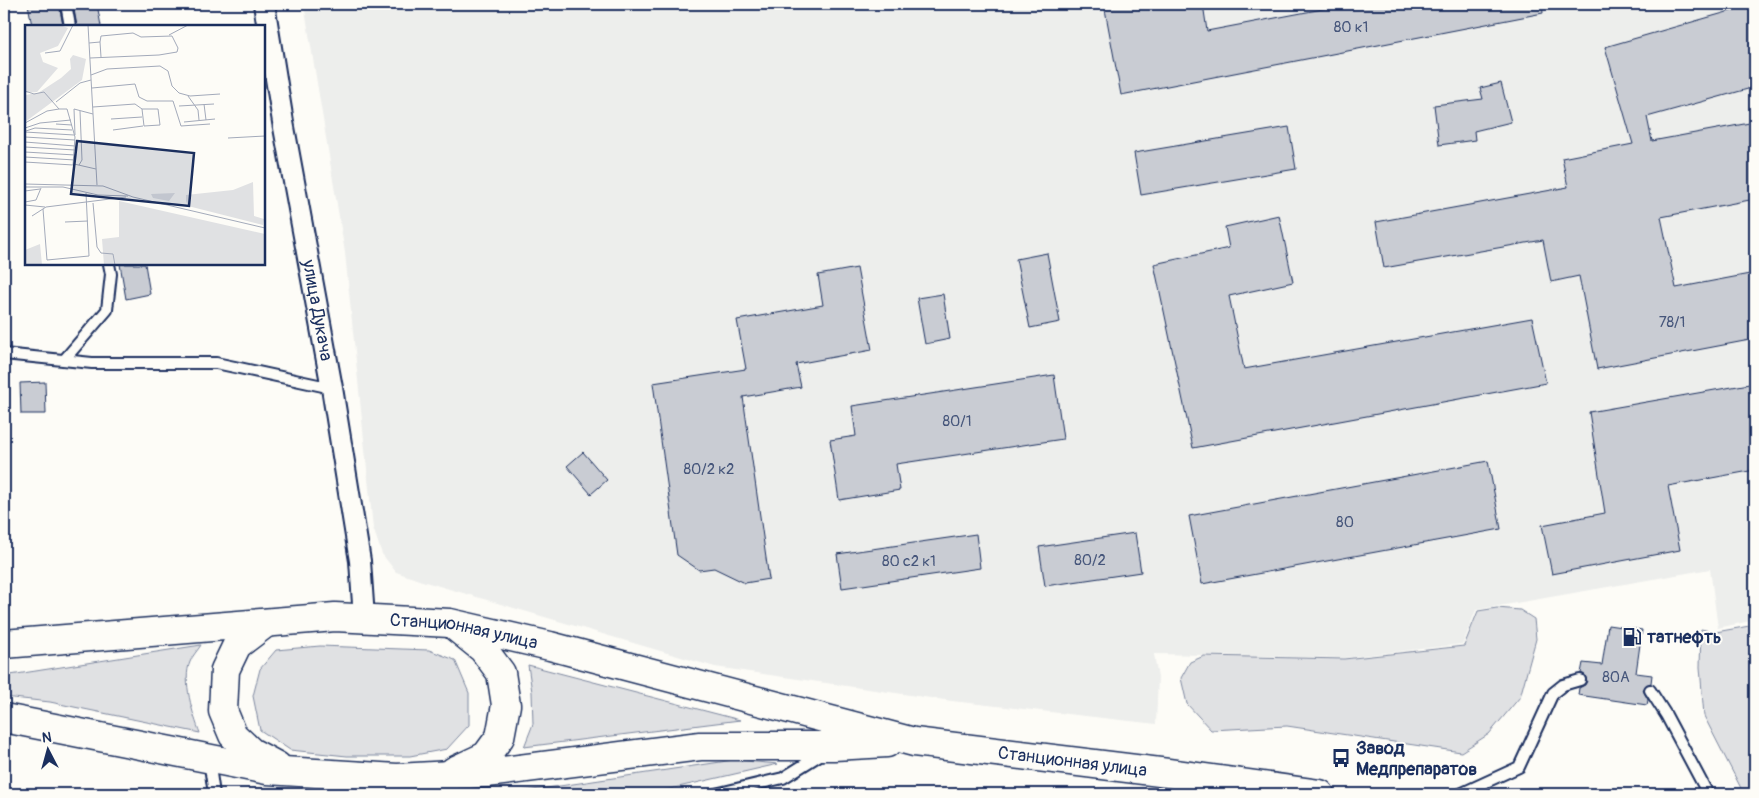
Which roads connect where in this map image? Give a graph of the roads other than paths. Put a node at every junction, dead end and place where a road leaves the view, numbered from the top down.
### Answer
1 (66, 4) edge
2 (264, 4) edge
3 (70, 25) edge
4 (109, 265) edge
5 (4, 354) edge
6 (64, 360) junction
7 (332, 388) junction
8 (364, 618) junction
9 (266, 623) junction
10 (450, 623) junction
11 (4, 644) edge
12 (1580, 680) dead end
13 (1650, 690) dead end
14 (4, 718) edge
15 (914, 742) junction
16 (834, 746) junction
17 (209, 759) junction
18 (287, 771) junction
19 (451, 784) edge
20 (214, 794) edge
21 (715, 794) edge
22 (1320, 794) edge
23 (1460, 794) edge
24 (1708, 794) edge

1 - 3 lane
2 - 7 street, улица Дукача
4 - 6 lane
5 - 6 lane
6 - 7 lane
7 - 8 street, улица Дукача
8 - 9 main road, Станционная улица
8 - 10 main road, Станционная улица
9 - 11 main road, Станционная улица
9 - 18 main road
10 - 15 main road, Станционная улица
10 - 19 main road
12 - 23 lane
13 - 24 lane
14 - 17 main road, Станционная улица
15 - 16 main road, Станционная улица
15 - 22 main road, Станционная улица
16 - 19 main road, Станционная улица
16 - 21 lane
17 - 18 main road, Станционная улица
17 - 20 lane
18 - 19 main road, Станционная улица

